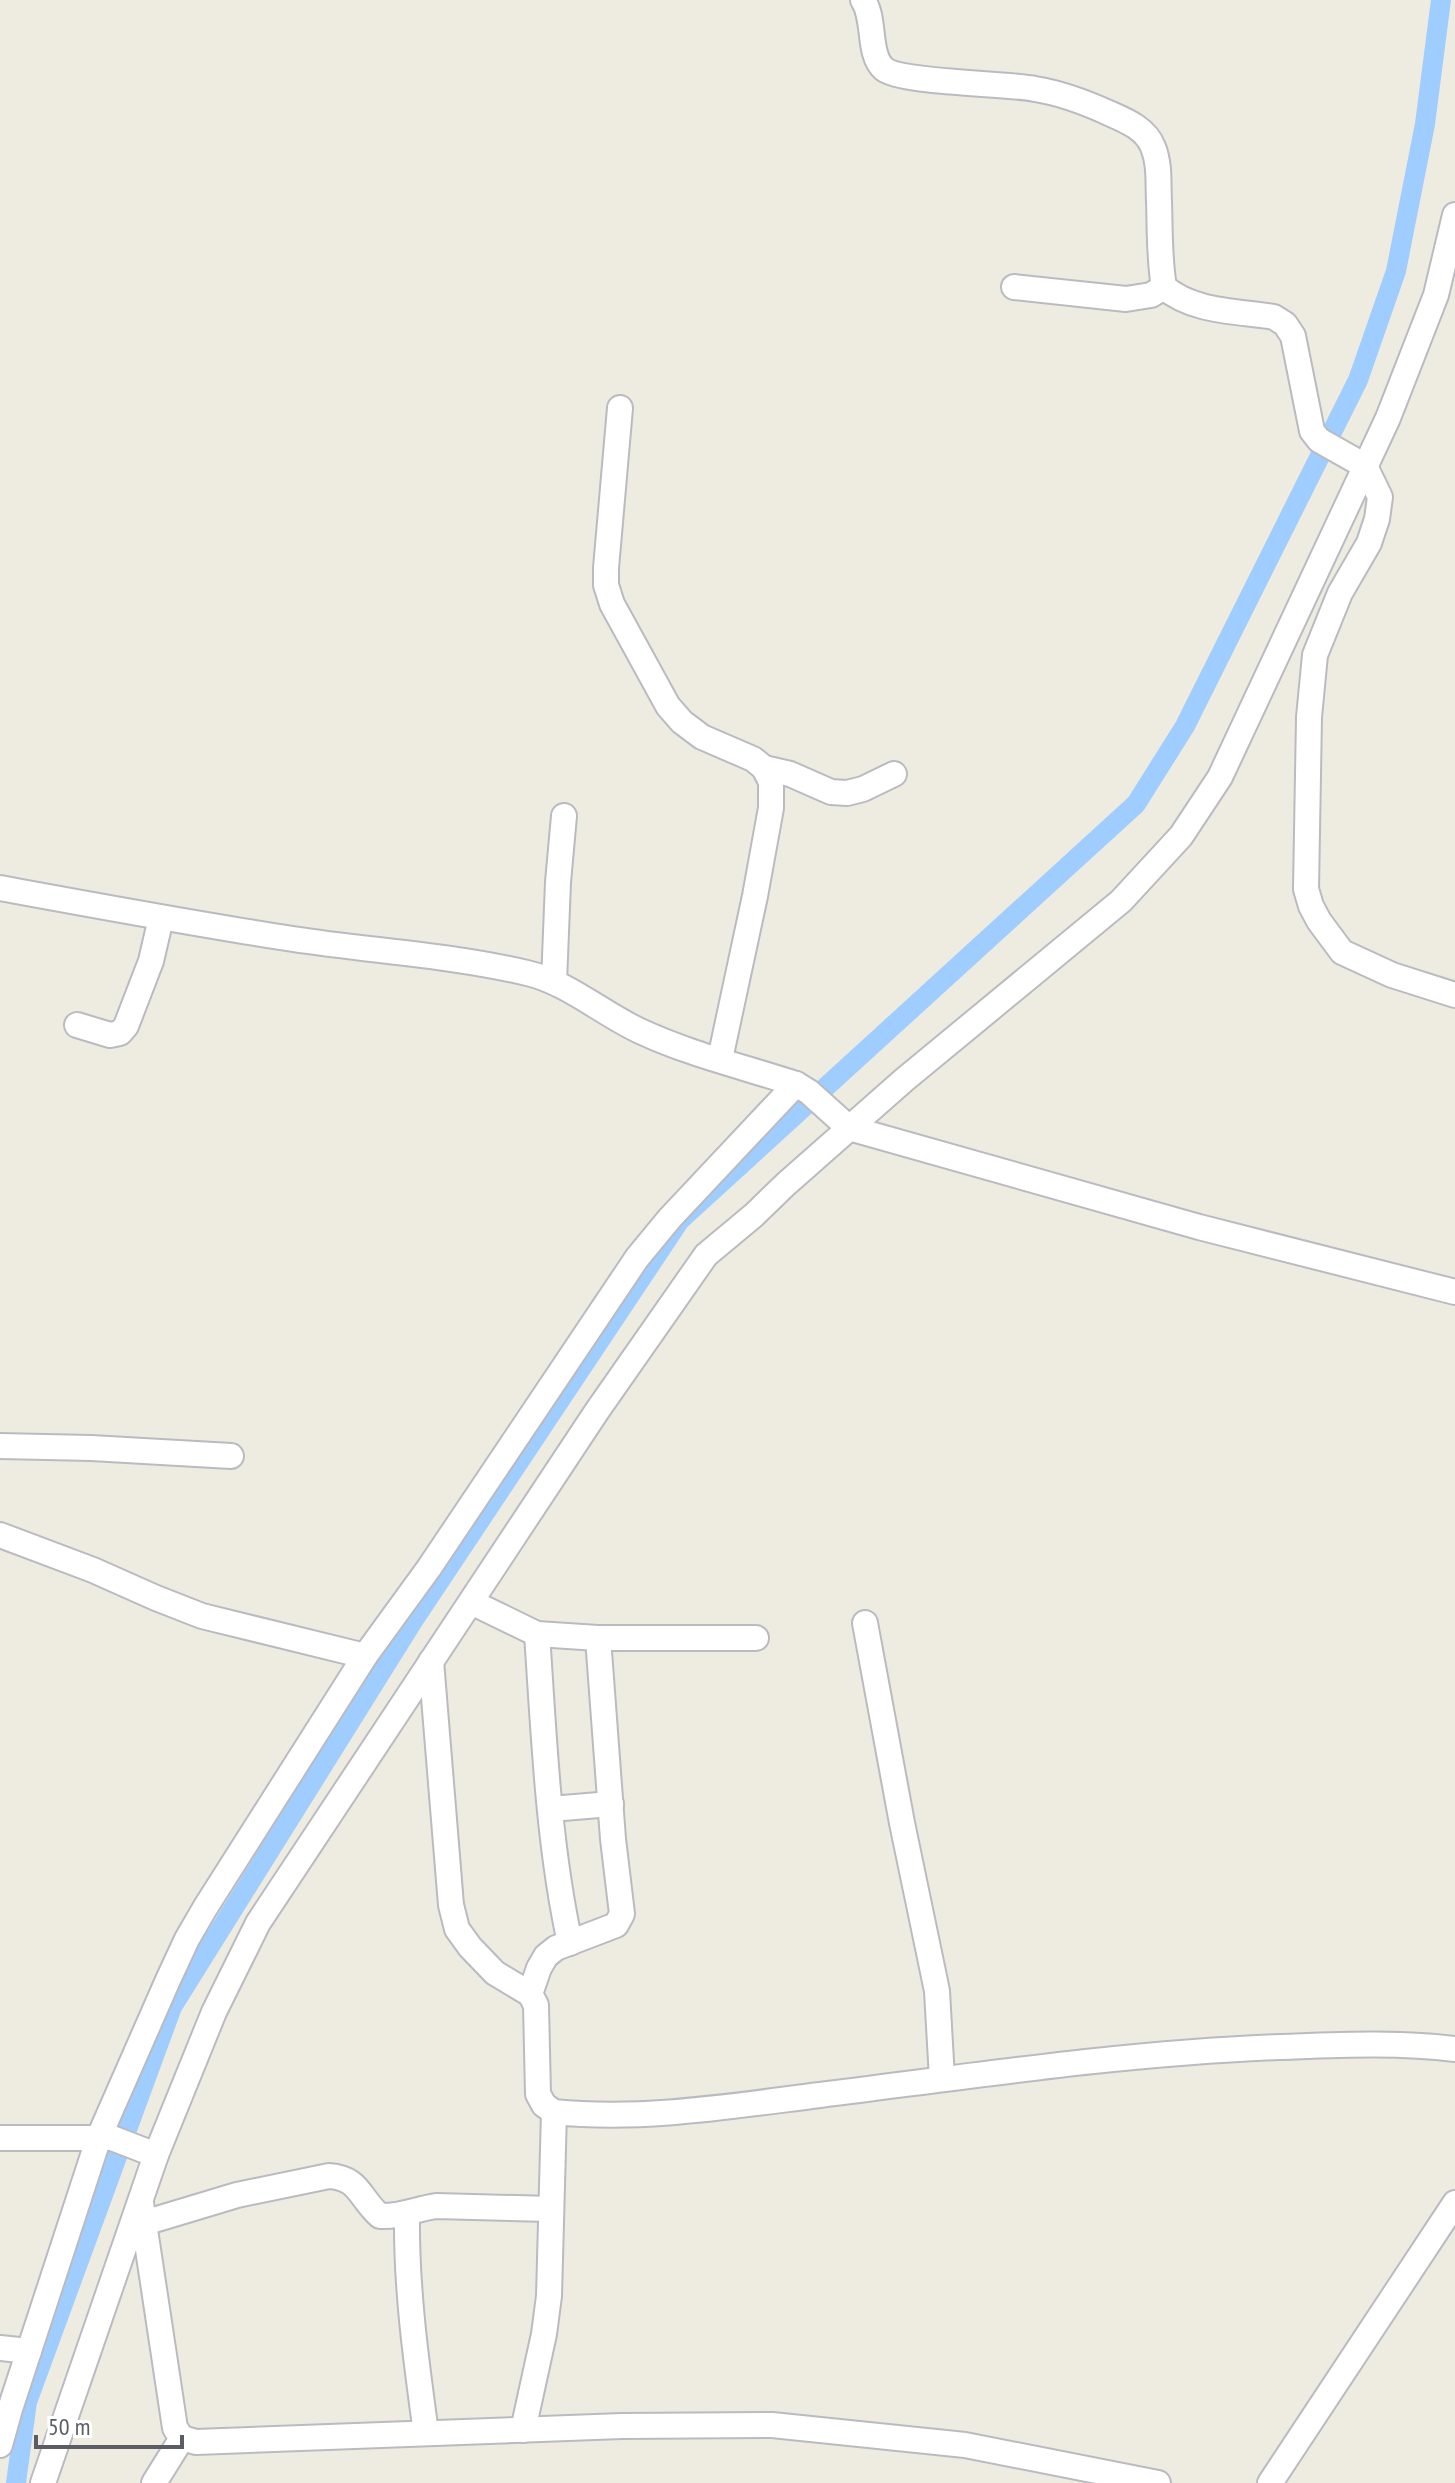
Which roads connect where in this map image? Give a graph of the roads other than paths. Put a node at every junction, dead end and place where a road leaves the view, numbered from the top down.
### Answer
1 (863, 0) edge
2 (1455, 215) edge
3 (1014, 287) dead end
4 (1164, 287) junction
5 (620, 408) dead end
6 (1359, 464) junction
7 (764, 768) junction
8 (894, 774) dead end
9 (564, 816) dead end
10 (0, 888) edge
11 (161, 918) junction
12 (554, 982) junction
13 (1455, 995) edge
14 (77, 1025) dead end
15 (720, 1059) junction
16 (802, 1088) junction
17 (844, 1123) junction
18 (1455, 1292) edge
19 (0, 1446) edge
20 (231, 1456) dead end
21 (0, 1535) edge
22 (471, 1602) junction
23 (865, 1623) dead end
24 (537, 1634) junction
25 (598, 1638) junction
26 (756, 1638) dead end
27 (365, 1656) junction
28 (431, 1661) junction
29 (611, 1804) junction
30 (551, 1809) junction
31 (570, 1943) junction
32 (530, 1994) junction
33 (1455, 2049) edge
34 (942, 2079) junction
35 (554, 2112) junction
36 (106, 2137) junction
37 (0, 2138) edge
38 (150, 2152) junction
39 (1455, 2203) edge
40 (551, 2209) junction
41 (142, 2211) junction
42 (407, 2214) junction
43 (0, 2348) edge
44 (29, 2351) junction
45 (523, 2430) junction
46 (426, 2433) junction
47 (182, 2438) junction
48 (0, 2445) edge
49 (43, 2483) edge
50 (154, 2483) edge
51 (1158, 2483) edge
52 (1270, 2483) edge

1 - 4 street
2 - 6 street
3 - 4 street
4 - 6 street
5 - 7 street
6 - 13 street
6 - 17 street
7 - 8 street
7 - 15 street
9 - 12 street
10 - 11 street
11 - 12 street
11 - 14 street
12 - 15 street
15 - 16 street
16 - 17 street
16 - 27 street
17 - 18 street
17 - 22 street
19 - 20 street
21 - 27 street
22 - 24 street
22 - 28 street
23 - 34 street
24 - 25 street
24 - 30 street
25 - 26 street
25 - 29 street
27 - 36 street
28 - 32 street
28 - 38 street
29 - 30 street
29 - 31 street
30 - 31 street
31 - 32 street
32 - 35 street
33 - 34 street
34 - 35 street
35 - 40 street
36 - 37 street
36 - 38 street
36 - 44 street
38 - 41 street
39 - 52 street
40 - 42 street
40 - 45 street
41 - 42 street
41 - 47 street
41 - 49 street
42 - 46 street
43 - 44 street
44 - 48 street
45 - 46 street
45 - 51 street
46 - 47 street
47 - 50 street

